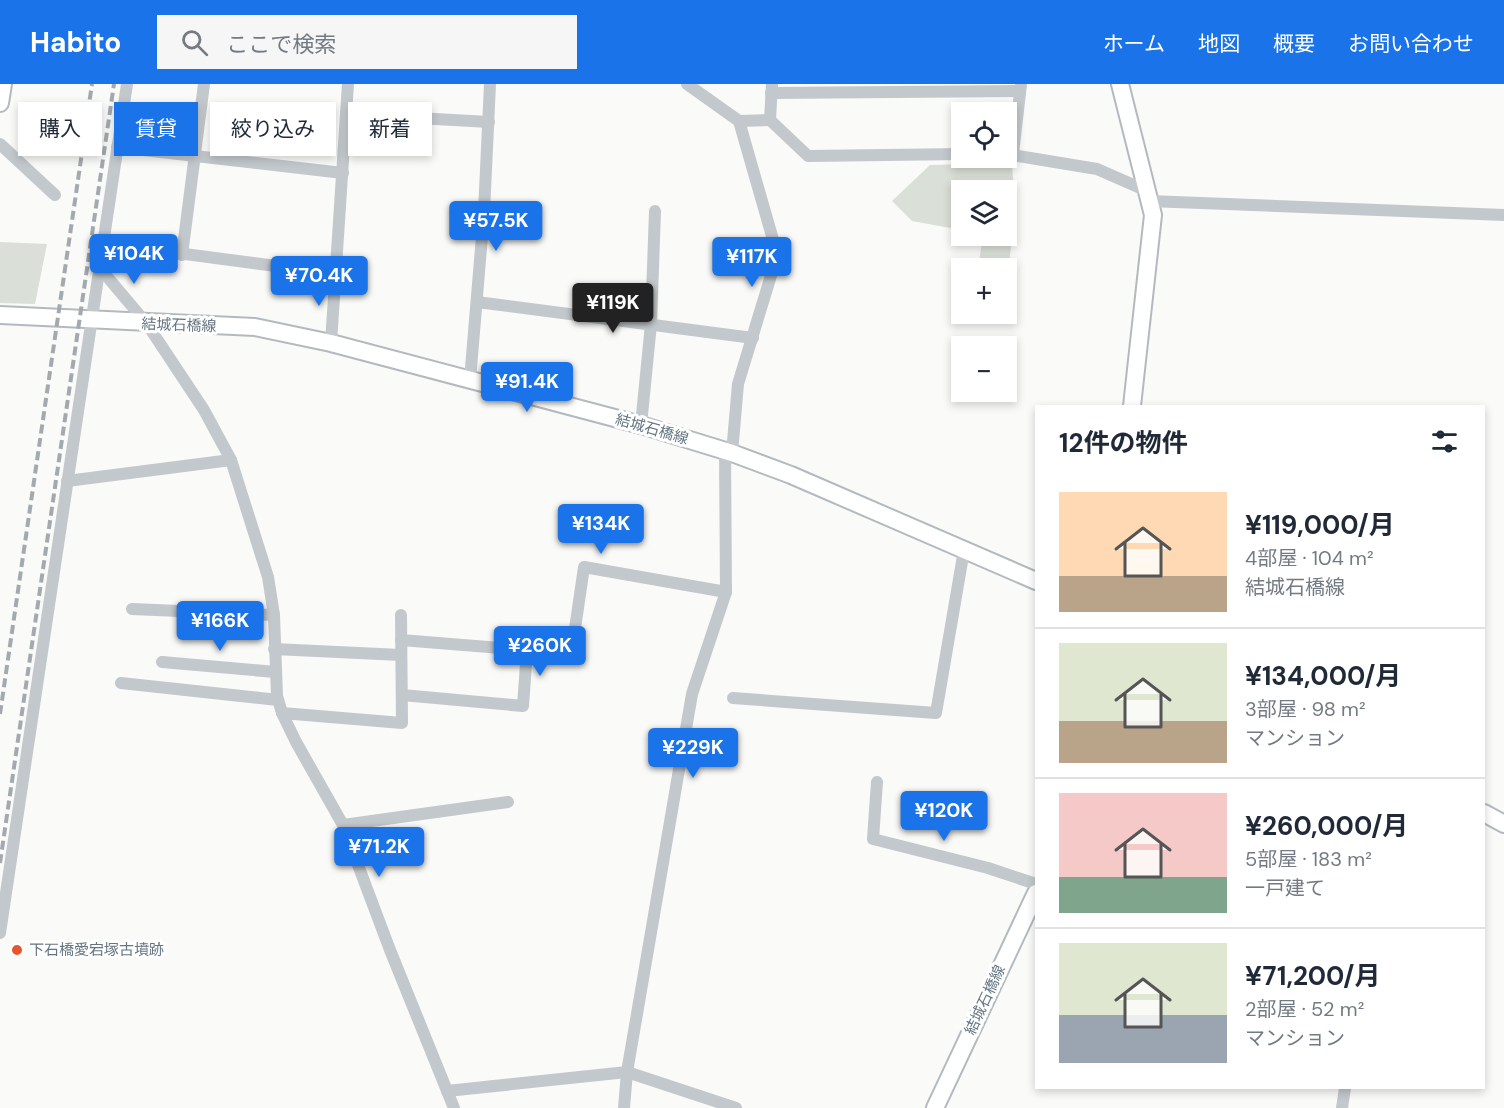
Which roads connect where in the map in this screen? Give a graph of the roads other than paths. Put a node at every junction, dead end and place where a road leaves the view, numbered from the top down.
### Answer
1 (3, 84) edge
2 (126, 84) edge
3 (204, 84) edge
4 (348, 84) edge
5 (490, 84) edge
6 (687, 84) edge
7 (1120, 84) edge
8 (1020, 87) edge
9 (772, 88) edge
10 (123, 102) edge
11 (0, 103) edge
12 (1017, 107) edge
13 (346, 114) junction
14 (770, 120) junction
15 (739, 121) junction
16 (489, 122) junction
17 (198, 127) edge
18 (0, 144) edge
19 (951, 154) edge
20 (1017, 155) edge
21 (116, 156) edge
22 (194, 156) joint
23 (344, 173) junction
24 (55, 195) dead end
25 (1147, 195) junction
26 (655, 211) dead end
27 (1504, 215) edge
28 (102, 243) junction
29 (182, 255) junction
30 (99, 267) junction
31 (336, 274) junction
32 (477, 302) junction
33 (0, 315) edge
34 (90, 321) junction
35 (147, 324) junction
36 (651, 324) junction
37 (753, 338) junction
38 (331, 343) junction
39 (470, 380) junction
40 (1132, 405) edge
41 (641, 425) junction
42 (729, 452) junction
43 (231, 460) junction
44 (67, 481) junction
45 (964, 550) junction
46 (1035, 581) edge
47 (726, 592) junction
48 (132, 609) dead end
49 (274, 615) junction
50 (401, 615) dead end
51 (401, 640) junction
52 (274, 649) junction
53 (401, 655) junction
54 (571, 656) dead end
55 (162, 662) dead end
56 (275, 672) junction
57 (121, 684) dead end
58 (402, 695) junction
59 (733, 698) dead end
60 (278, 700) junction
61 (282, 713) junction
62 (877, 782) dead end
63 (508, 802) dead end
64 (1485, 814) edge
65 (1504, 824) edge
66 (343, 825) junction
67 (1035, 884) edge
68 (1035, 895) edge
69 (0, 933) edge
70 (627, 1072) junction
71 (1345, 1089) edge
72 (447, 1091) junction
73 (454, 1108) edge
74 (624, 1108) edge
75 (736, 1108) edge
76 (935, 1108) edge
77 (1342, 1108) edge

1 - 11 main road
2 - 10 street
3 - 17 street
4 - 13 street
5 - 16 street
6 - 15 street
7 - 25 main road
8 - 9 street
8 - 12 street
9 - 14 street
13 - 16 street
13 - 23 street
14 - 15 street
14 - 19 street
15 - 37 street
16 - 32 street
18 - 24 street
20 - 25 street
21 - 28 street
22 - 23 street
22 - 29 street
23 - 31 street
25 - 27 street
25 - 40 main road
26 - 36 street
28 - 29 street
28 - 30 street
29 - 31 street
30 - 34 street
30 - 35 street
31 - 38 street
32 - 36 street
32 - 39 street
33 - 34 main road, 結城石橋線
34 - 35 main road, 結城石橋線
34 - 44 street
35 - 38 main road, 結城石橋線
35 - 43 street
36 - 37 street
36 - 41 street
37 - 42 street
38 - 39 main road, 結城石橋線
39 - 41 main road, 結城石橋線
41 - 42 main road, 結城石橋線
42 - 45 main road, 結城石橋線
42 - 47 street
43 - 44 street
43 - 49 street
44 - 69 street
45 - 46 main road, 結城石橋線
45 - 59 street
47 - 54 street
47 - 70 street
48 - 49 street
49 - 52 street
50 - 51 street
51 - 53 street
51 - 58 street
52 - 53 street
52 - 56 street
53 - 58 street
55 - 56 street
56 - 60 street
57 - 60 street
58 - 61 street
60 - 61 street
61 - 66 street
62 - 67 street
63 - 66 street
64 - 65 main road
66 - 72 street
68 - 76 main road, 結城石橋線
70 - 72 street
70 - 74 street
70 - 75 street
71 - 77 street
72 - 73 street

